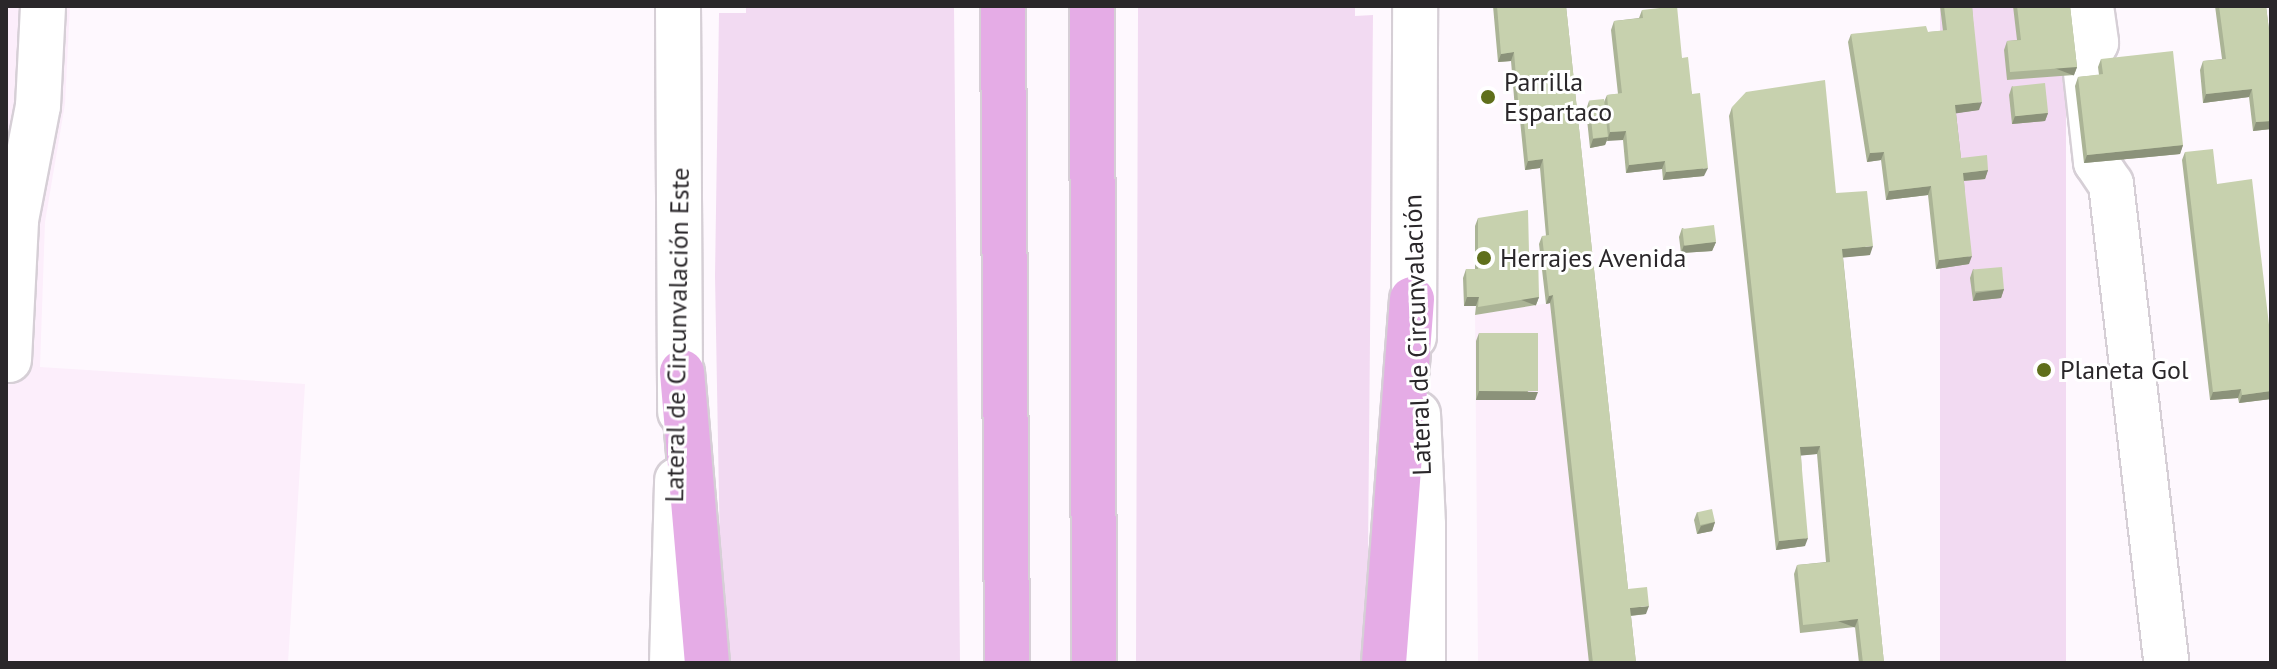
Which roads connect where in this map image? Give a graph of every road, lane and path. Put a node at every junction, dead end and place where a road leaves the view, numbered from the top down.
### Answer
1 (43, 6) edge
2 (678, 6) edge
3 (1003, 6) edge
4 (1092, 6) edge
5 (1415, 6) edge
6 (2091, 6) edge
7 (1412, 299) junction
8 (9, 360) dead end
9 (682, 372) junction
10 (672, 663) edge
11 (707, 663) edge
12 (1007, 663) edge
13 (1094, 663) edge
14 (1384, 663) edge
15 (1423, 663) edge
16 (2166, 663) edge

1 - 8 street
2 - 9 street, Lateral de Circunvalación Este
3 - 12 highway
4 - 13 highway
5 - 7 street, Lateral de Circunvalación
6 - 16 street
7 - 14 highway
7 - 15 street, Lateral de Circunvalación
9 - 10 street, Lateral de Circunvalación Este
9 - 11 highway

